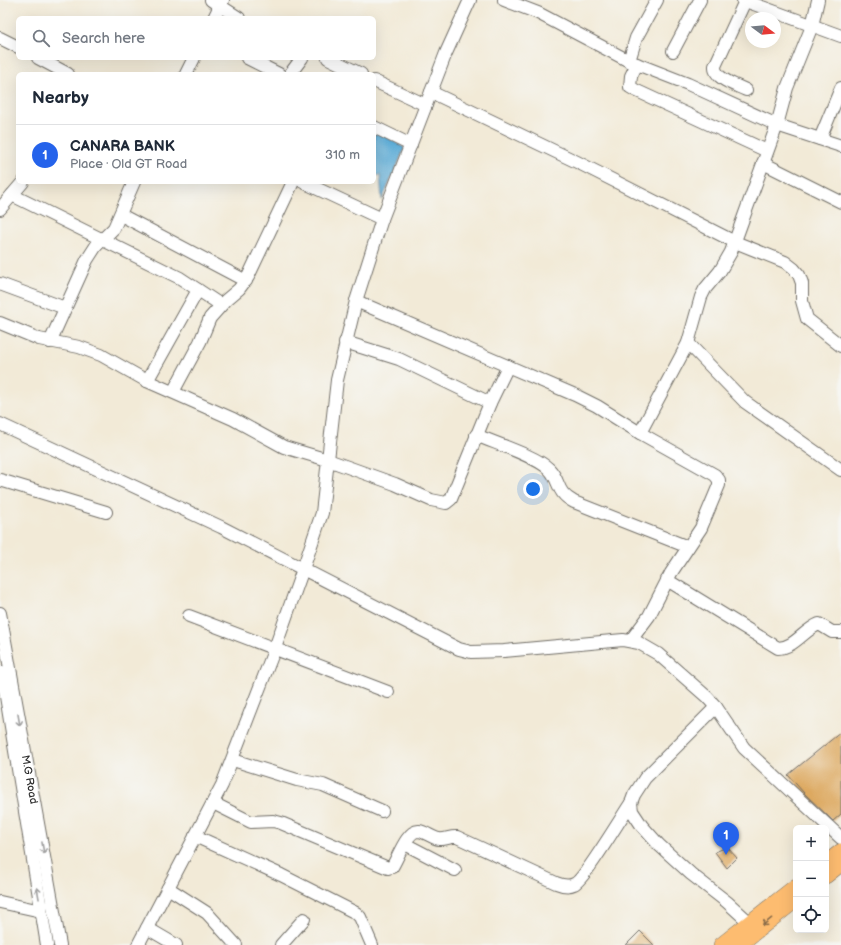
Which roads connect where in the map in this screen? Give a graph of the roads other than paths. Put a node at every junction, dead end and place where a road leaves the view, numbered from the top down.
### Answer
1 (470, 0) edge
2 (504, 0) edge
3 (658, 0) edge
4 (700, 0) edge
5 (744, 0) edge
6 (818, 0) edge
7 (218, 2) edge
8 (214, 16) edge
9 (236, 16) edge
10 (812, 26) junction
11 (841, 36) edge
12 (0, 38) edge
13 (16, 46) edge
14 (673, 51) dead end
15 (44, 60) edge
16 (193, 60) edge
17 (250, 60) edge
18 (300, 60) edge
19 (332, 60) edge
20 (633, 63) junction
21 (63, 67) edge
22 (187, 72) edge
23 (275, 72) edge
24 (292, 72) edge
25 (357, 72) edge
26 (376, 82) edge
27 (841, 88) edge
28 (746, 90) dead end
29 (431, 92) junction
30 (426, 105) junction
31 (777, 125) junction
32 (376, 128) edge
33 (820, 139) junction
34 (411, 145) junction
35 (841, 146) edge
36 (767, 151) junction
37 (762, 163) junction
38 (21, 184) edge
39 (133, 184) edge
40 (292, 184) edge
41 (307, 184) edge
42 (12, 195) junction
43 (841, 202) edge
44 (0, 209) edge
45 (121, 215) junction
46 (382, 219) junction
47 (103, 239) junction
48 (735, 242) junction
49 (246, 281) junction
50 (0, 284) edge
51 (198, 290) junction
52 (356, 301) junction
53 (222, 305) junction
54 (66, 308) junction
55 (0, 323) edge
56 (50, 342) junction
57 (345, 342) junction
58 (688, 343) junction
59 (841, 346) edge
60 (508, 366) junction
61 (148, 381) junction
62 (173, 392) junction
63 (490, 402) junction
64 (0, 424) edge
65 (640, 434) junction
66 (476, 435) junction
67 (328, 460) junction
68 (841, 470) edge
69 (0, 480) edge
70 (106, 512) dead end
71 (688, 547) junction
72 (303, 569) junction
73 (667, 580) junction
74 (0, 613) edge
75 (189, 616) dead end
76 (841, 632) edge
77 (630, 640) junction
78 (275, 648) junction
79 (0, 656) edge
80 (388, 692) dead end
81 (716, 707) junction
82 (233, 760) junction
83 (631, 802) junction
84 (213, 803) junction
85 (382, 811) dead end
86 (196, 836) junction
87 (841, 838) edge
88 (405, 844) junction
89 (841, 851) edge
90 (828, 861) edge
91 (841, 864) edge
92 (455, 870) dead end
93 (829, 874) edge
94 (168, 888) junction
95 (793, 888) edge
96 (0, 902) edge
97 (793, 902) edge
98 (41, 911) junction
99 (304, 919) dead end
100 (750, 923) junction
101 (147, 928) junction
102 (47, 945) edge
103 (60, 945) edge
104 (138, 945) edge
105 (176, 945) edge
106 (236, 945) edge
107 (281, 945) edge
108 (372, 945) edge
109 (722, 945) edge
110 (739, 945) edge

1 - 29 street
2 - 20 street
3 - 20 street
4 - 14 street
5 - 10 street
5 - 28 street
6 - 10 street
7 - 8 street
7 - 9 street
10 - 11 street
10 - 31 street
12 - 13 street
15 - 21 street
16 - 22 street
17 - 23 street
18 - 24 street
19 - 25 street
20 - 31 street
20 - 36 street
26 - 30 street
27 - 33 street
29 - 30 street
29 - 48 street
30 - 34 street
31 - 33 street
31 - 36 street
32 - 34 street
33 - 35 street
34 - 46 street
36 - 37 street
37 - 43 street
37 - 48 street
38 - 42 street
39 - 45 street
40 - 49 street
41 - 46 street
42 - 44 street
42 - 47 street
45 - 47 street
45 - 49 street
46 - 52 street
47 - 51 street
47 - 54 street
48 - 58 street
48 - 59 street
49 - 53 street
50 - 54 street
51 - 53 street
51 - 61 street
52 - 57 street
52 - 60 street
53 - 62 street
54 - 56 street
55 - 56 street
56 - 61 street
57 - 63 street
57 - 67 street
58 - 65 street
58 - 68 street
60 - 63 street
60 - 65 street
61 - 62 street
62 - 67 street
63 - 66 street
64 - 72 street
65 - 71 street
66 - 67 street
66 - 71 street
67 - 72 street
69 - 70 street
71 - 73 street
72 - 77 street
72 - 78 street
73 - 76 street
73 - 77 street
74 -> 103 street, M.G Road
75 - 78 street
77 - 81 street
78 - 80 street
78 - 82 street
98 -> 79 street, M.G Road
81 - 83 street
81 - 87 street
82 - 84 street
82 - 85 street
83 - 88 street
83 - 100 street
84 - 86 street
84 - 88 street
86 - 94 street
86 - 108 street
88 - 92 street
89 - 90 main road
91 - 93 main road
94 - 101 street
94 - 106 street
95 - 100 main road
96 - 98 street
97 -> 110 main road
98 - 102 street, M.G Road
99 - 107 street
100 - 109 main road
101 - 104 street
101 - 105 street

